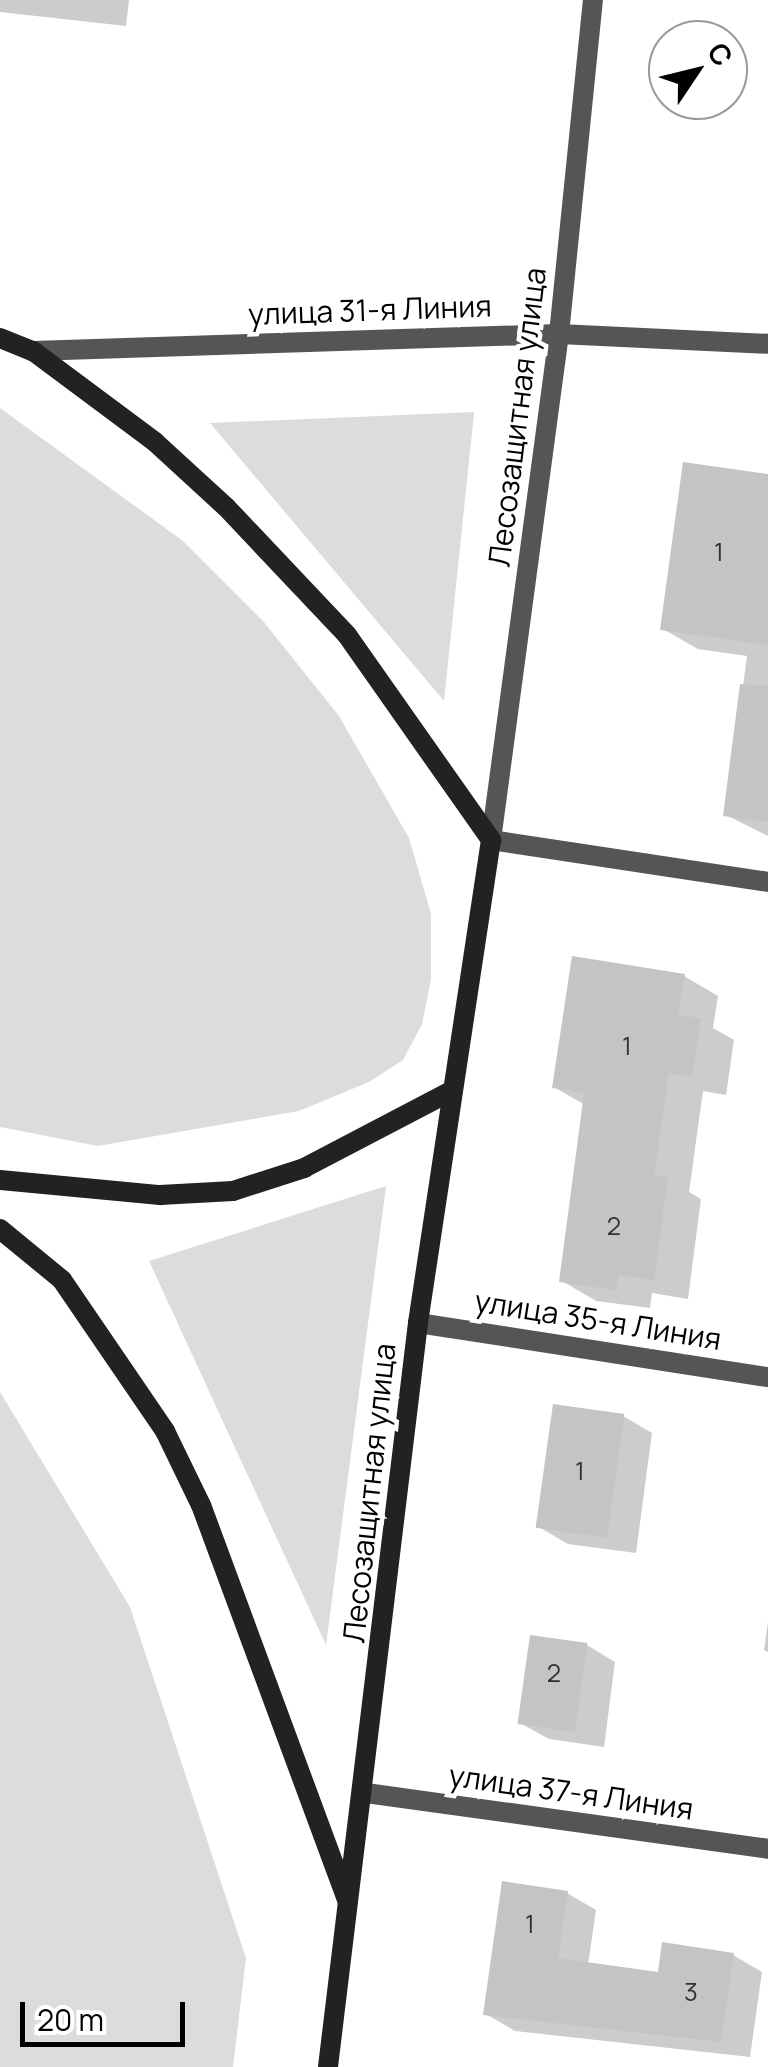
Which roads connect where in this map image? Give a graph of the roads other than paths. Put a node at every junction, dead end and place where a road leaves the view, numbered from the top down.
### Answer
1 (593, 0) edge
2 (559, 334) junction
3 (0, 338) edge
4 (768, 344) edge
5 (33, 351) junction
6 (491, 840) junction
7 (768, 882) edge
8 (453, 1090) junction
9 (0, 1180) edge
10 (0, 1229) edge
11 (418, 1323) junction
12 (768, 1377) edge
13 (366, 1794) junction
14 (768, 1850) edge
15 (349, 1904) junction
16 (328, 2067) edge

1 - 2 street, Лесозащитная улица
2 - 4 street, улица 31-я Линия
2 - 5 street, улица 31-я Линия
2 - 6 street, Лесозащитная улица
3 - 5 main road
5 - 6 main road
6 - 7 street
6 - 8 main road, Лесозащитная улица
8 - 9 main road
8 - 11 main road, Лесозащитная улица
10 - 15 main road, Лесозащитная улица
11 - 12 street, улица 35-я Линия
11 - 13 main road, Лесозащитная улица
13 - 14 street, улица 37-я Линия
13 - 15 main road, Лесозащитная улица
15 - 16 main road, Лесозащитная улица

